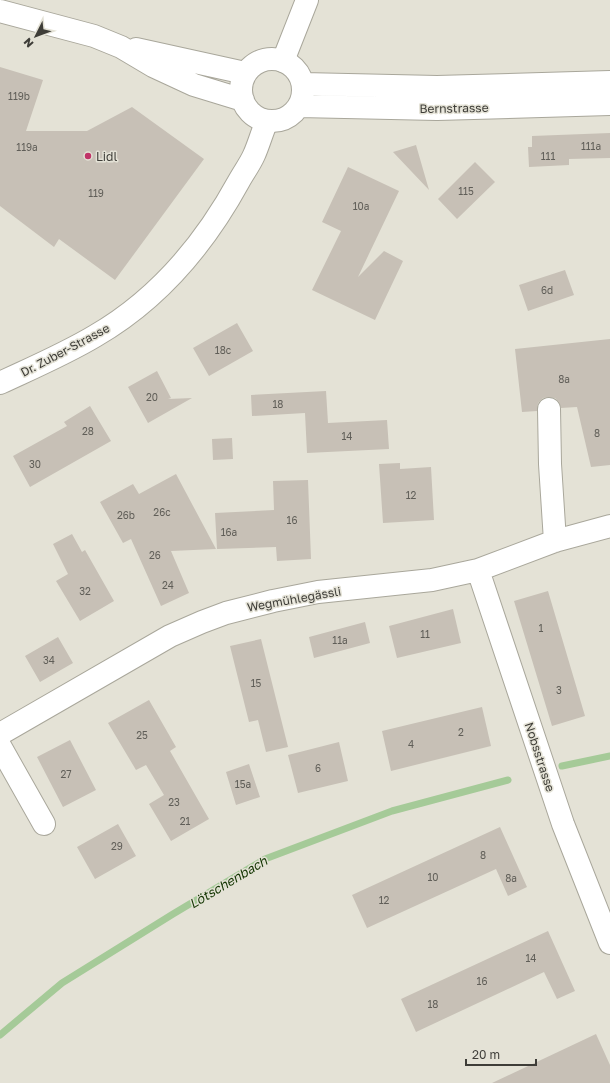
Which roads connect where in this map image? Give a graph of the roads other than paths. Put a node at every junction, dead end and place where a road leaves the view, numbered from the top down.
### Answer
1 (307, 0) edge
2 (0, 11) edge
3 (121, 47) junction
4 (283, 61) junction
5 (245, 73) junction
6 (610, 82) edge
7 (303, 84) junction
8 (243, 100) junction
9 (610, 104) edge
10 (299, 106) junction
11 (267, 121) junction
12 (0, 383) edge
13 (549, 409) dead end
14 (610, 526) edge
15 (555, 541) junction
16 (478, 570) junction
17 (0, 734) edge
18 (0, 746) edge
19 (44, 824) dead end
20 (610, 942) edge

1 - 4 street
2 - 3 street
3 - 5 street
3 - 8 street
4 - 5 street
4 - 7 street
5 - 8 street
6 - 7 street, Bernstrasse
7 - 10 street
8 - 11 street
9 - 10 street, Bernstrasse
10 - 11 street
11 - 12 street, Dr. Zuber-Strasse
13 - 15 street
14 - 15 street, Wegmühlegässli
15 - 16 street, Wegmühlegässli
16 - 17 street, Wegmühlegässli
16 - 20 street, Nobsstrasse
18 - 19 street

